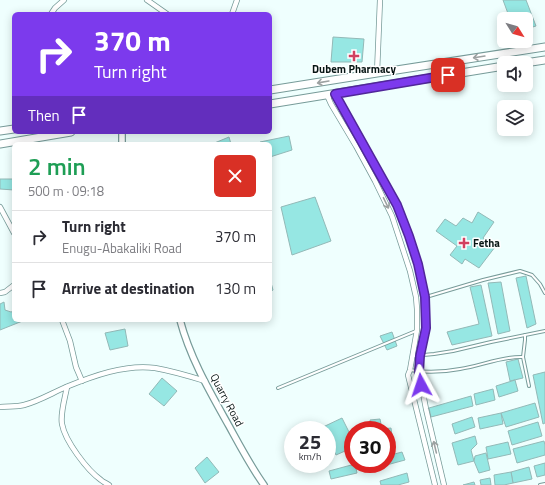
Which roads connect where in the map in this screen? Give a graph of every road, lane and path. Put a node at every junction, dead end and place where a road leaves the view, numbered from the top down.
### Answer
1 (64, 0) edge
2 (147, 0) edge
3 (237, 0) edge
4 (380, 0) edge
5 (52, 12) edge
6 (164, 12) edge
7 (233, 12) edge
8 (545, 47) edge
9 (545, 60) edge
10 (533, 62) edge
11 (497, 67) edge
12 (377, 73) junction
13 (272, 90) edge
14 (335, 94) junction
15 (327, 95) junction
16 (272, 104) edge
17 (12, 129) edge
18 (0, 131) edge
19 (60, 134) edge
20 (12, 142) edge
21 (12, 142) edge
22 (0, 144) edge
23 (0, 207) edge
24 (12, 229) edge
25 (12, 287) edge
26 (0, 293) edge
27 (545, 293) edge
28 (425, 297) junction
29 (63, 322) edge
30 (181, 322) edge
31 (417, 330) junction
32 (545, 331) edge
33 (525, 335) junction
34 (412, 356) junction
35 (420, 356) junction
36 (523, 357) junction
37 (410, 370) junction
38 (419, 372) junction
39 (82, 381) junction
40 (205, 381) junction
41 (529, 386) dead end
42 (67, 387) junction
43 (278, 388) dead end
44 (0, 407) edge
45 (432, 431) junction
46 (422, 434) junction
47 (442, 475) junction
48 (433, 477) junction
49 (545, 484) edge
50 (109, 485) edge
51 (264, 485) edge
52 (435, 485) edge
53 (444, 485) edge
54 (540, 485) edge

1 - 5 street
2 - 6 street
3 - 7 street
4 - 12 street
8 -> 12 highway
9 - 10 highway
11 - 14 highway
12 -> 13 highway
14 - 15 highway
14 - 28 street
15 - 16 highway
15 -> 31 street
17 - 18 highway
19 - 21 highway
20 - 22 highway
23 - 24 street
25 - 26 street
27 - 28 lane
28 - 35 street
29 - 39 street
30 - 40 street, Quarry Road
31 - 34 street
31 - 43 lane
32 - 33 lane
33 - 35 lane
33 - 36 lane
34 - 35 lane
34 - 37 street
35 - 38 street
36 - 38 lane
36 - 41 lane
37 - 38 lane
37 - 46 street
38 - 45 street
39 - 40 street
39 - 42 street
40 - 51 street, Quarry Road
42 - 44 street
42 - 50 street
45 - 46 street
47 -> 45 street
46 - 48 street
47 - 48 street
47 - 53 street
48 - 52 street
49 - 54 lane

